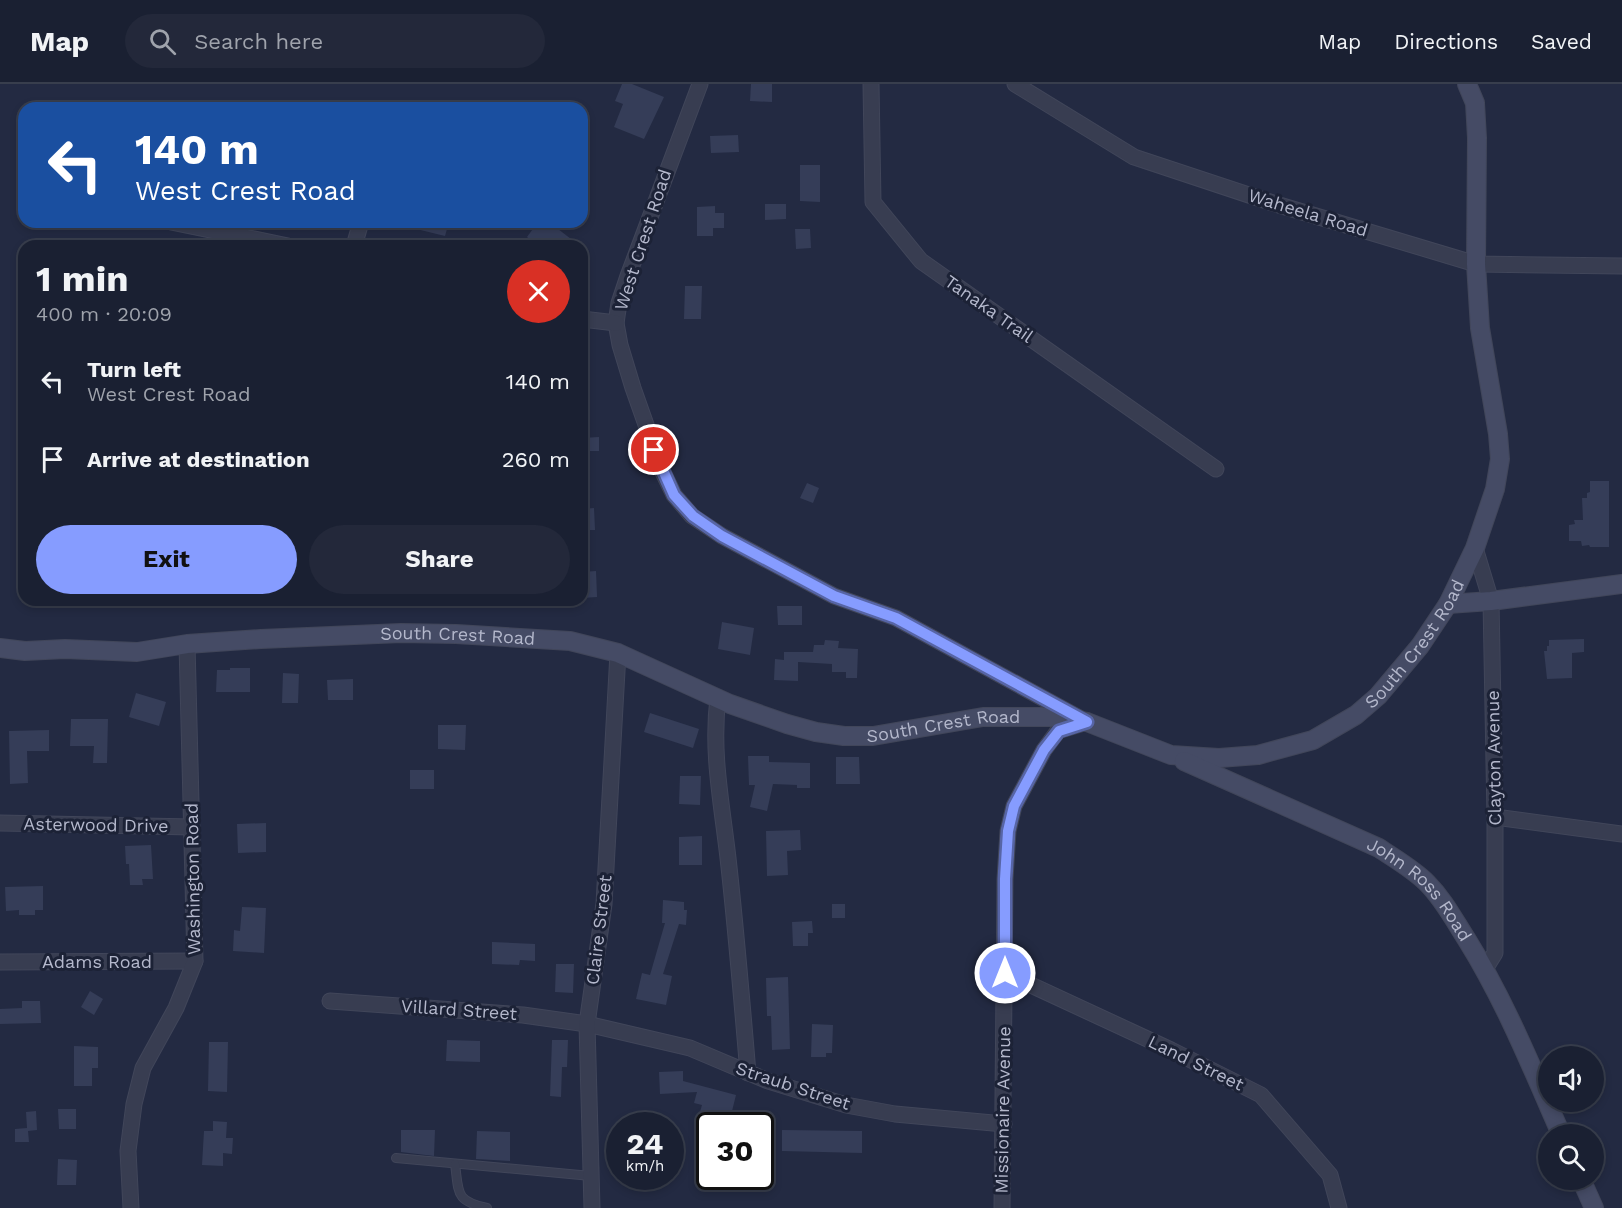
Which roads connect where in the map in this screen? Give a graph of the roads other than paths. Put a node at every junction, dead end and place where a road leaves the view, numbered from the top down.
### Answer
1 (700, 84) edge
2 (871, 84) edge
3 (1015, 84) edge
4 (1467, 84) edge
5 (200, 228) edge
6 (259, 240) edge
7 (1476, 264) junction
8 (1622, 266) edge
9 (588, 320) edge
10 (616, 323) junction
11 (1216, 469) dead end
12 (1475, 548) junction
13 (1622, 584) edge
14 (1491, 601) junction
15 (1448, 604) junction
16 (187, 644) junction
17 (0, 648) edge
18 (618, 653) junction
19 (718, 698) junction
20 (1087, 722) junction
21 (1171, 755) junction
22 (1496, 817) junction
23 (0, 824) edge
24 (192, 826) junction
25 (1622, 834) edge
26 (195, 961) junction
27 (0, 962) edge
28 (1485, 969) junction
29 (1005, 973) junction
30 (330, 1001) dead end
31 (587, 1024) junction
32 (748, 1072) junction
33 (1004, 1124) junction
34 (1557, 1124) edge
35 (396, 1158) dead end
36 (455, 1164) junction
37 (591, 1176) junction
38 (1586, 1190) edge
39 (1006, 1207) edge
40 (131, 1208) edge
41 (487, 1208) edge
42 (591, 1208) edge
43 (1339, 1208) edge
44 (1594, 1208) edge

1 - 10 street, West Crest Road
2 - 11 street, Tanaka Trail
3 - 7 street, Waheela Road
4 - 7 street, South Crest Road
5 - 6 street
7 - 8 street, Waheela Road
7 - 12 street, South Crest Road
9 - 10 street
10 - 20 street, West Crest Road
12 - 14 street, Clayton Avenue
12 - 15 street, South Crest Road
13 - 14 street
14 - 15 street
14 - 22 street, Clayton Avenue
15 - 21 street, South Crest Road
16 - 17 street, South Crest Road
16 - 18 street, South Crest Road
16 - 24 street, Washington Road
18 - 19 street, South Crest Road
18 - 31 street, Claire Street
19 - 20 street, South Crest Road
19 - 32 street
20 - 21 street, South Crest Road
20 - 29 street, Missionaire Avenue
21 - 28 street, John Ross Road
22 - 25 street
22 - 28 street, Clayton Avenue
23 - 24 street, Asterwood Drive
24 - 26 street, Washington Road
26 - 27 street, Adams Road
26 - 40 street, Washington Road
28 - 34 street, John Ross Road
29 - 33 street, Missionaire Avenue
29 - 43 street, Land Street
30 - 31 street, Villard Street
31 - 32 street, Straub Street
31 - 37 street, Claire Street
32 - 33 street, Straub Street
33 - 39 street, Missionaire Avenue
35 - 36 lane
36 - 37 lane
36 - 41 lane
37 - 42 street, Claire Street
38 - 44 street

